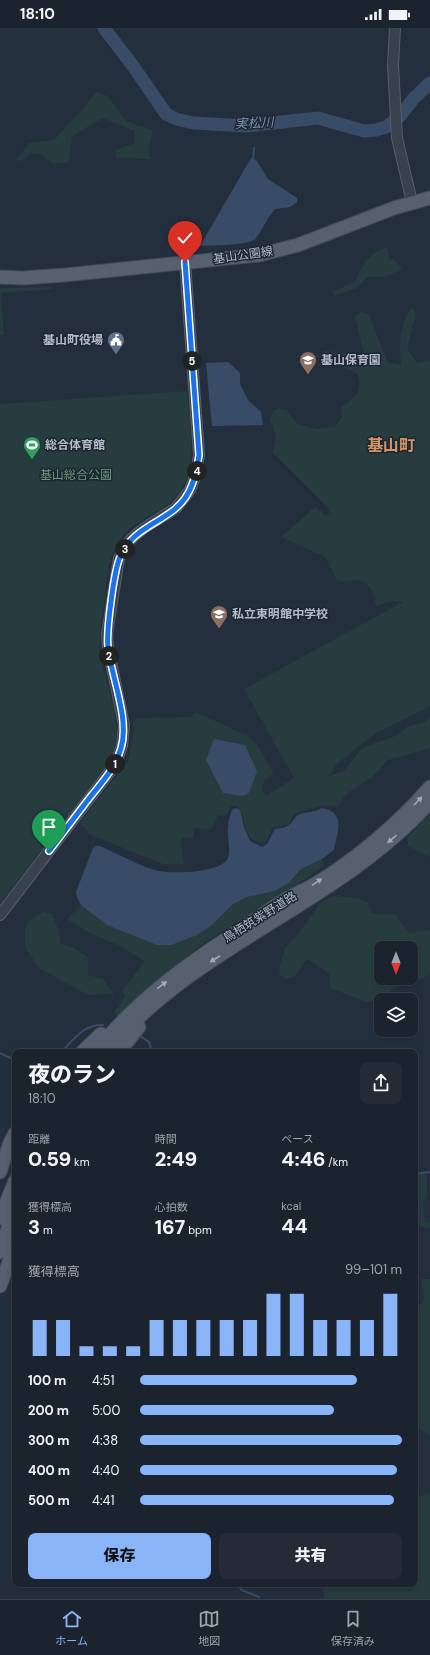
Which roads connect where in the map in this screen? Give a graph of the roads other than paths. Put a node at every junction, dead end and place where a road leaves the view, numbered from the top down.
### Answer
1 (395, 28) edge
2 (430, 198) edge
3 (412, 202) junction
4 (185, 262) junction
5 (0, 277) edge
6 (430, 787) edge
7 (430, 802) edge
8 (0, 915) edge
9 (150, 1000) junction
10 (85, 1049) edge
11 (97, 1049) edge
12 (110, 1049) edge
13 (121, 1049) edge
14 (8, 1145) edge
15 (0, 1172) edge
16 (12, 1188) edge
17 (12, 1216) edge
18 (0, 1218) edge
19 (0, 1252) edge
20 (12, 1254) edge
21 (0, 1286) edge

1 - 3 street
2 - 3 main road, 基山公園線
3 - 4 main road, 基山公園線
4 - 5 main road, 基山公園線
4 - 8 street
9 -> 6 main road, 鳥栖筑紫野道路
7 -> 9 main road
9 - 10 main road
9 - 11 main road, 鳥栖筑紫野道路
9 - 12 main road
9 - 13 main road
14 - 15 main road
16 - 18 main road
17 - 19 main road
20 - 21 main road

